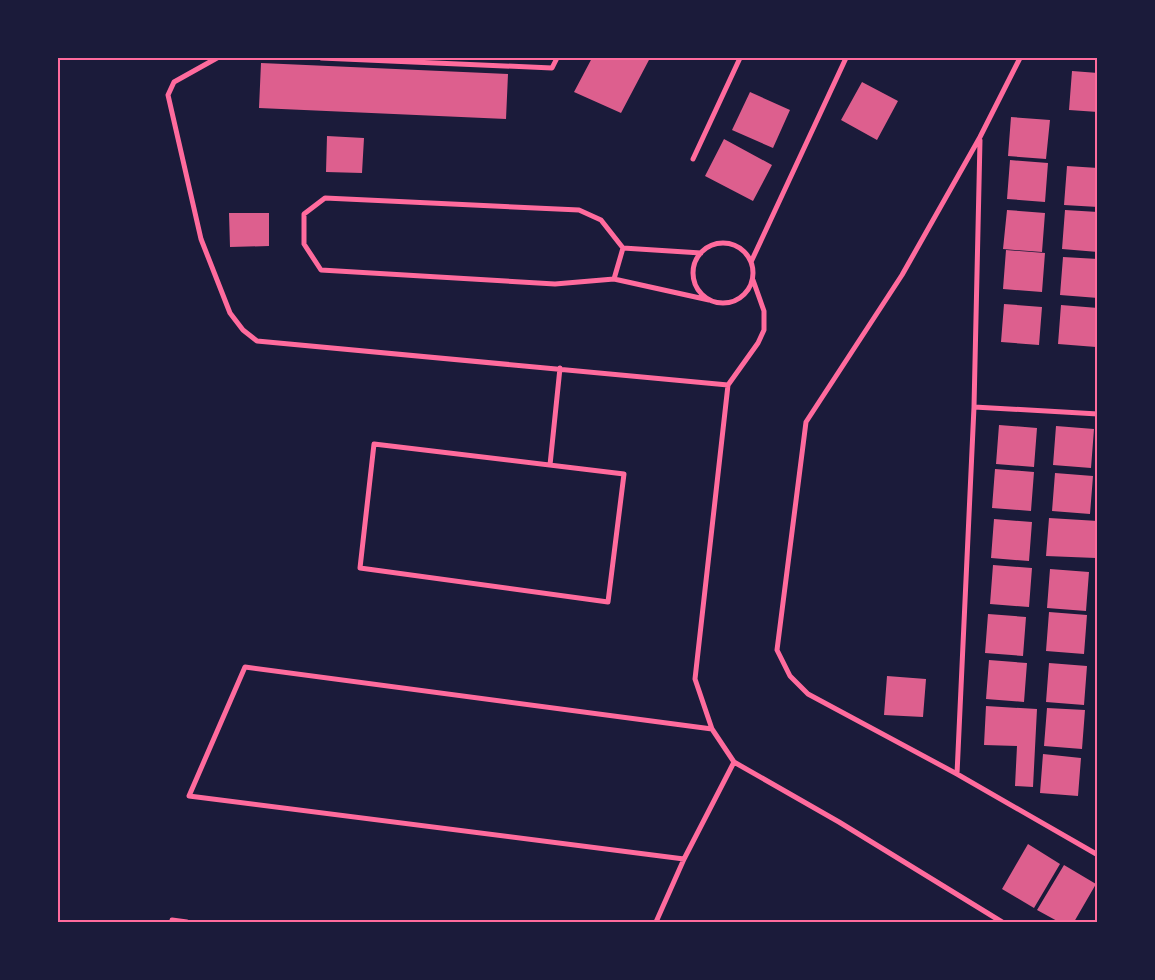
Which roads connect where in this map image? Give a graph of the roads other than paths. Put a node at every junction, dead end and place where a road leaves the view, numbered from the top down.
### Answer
1 (217, 58) edge
2 (321, 58) edge
3 (557, 58) edge
4 (740, 58) edge
5 (846, 58) edge
6 (1020, 58) edge
7 (980, 137) junction
8 (693, 160) dead end
9 (623, 248) junction
10 (701, 253) junction
11 (751, 262) junction
12 (614, 279) junction
13 (753, 280) junction
14 (709, 300) junction
15 (560, 368) junction
16 (728, 385) junction
17 (974, 407) junction
18 (1098, 414) edge
19 (550, 465) junction
20 (712, 729) junction
21 (734, 762) junction
22 (957, 774) junction
23 (1098, 855) edge
24 (684, 859) junction
25 (172, 920) dead end
26 (186, 922) edge
27 (656, 922) edge
28 (1002, 922) edge

1 - 15 street
2 - 3 street
4 - 8 street
5 - 11 street
6 - 7 street
7 - 17 street
7 - 22 street
9 - 10 street
9 - 12 street
9 - 12 street
10 - 11 street
10 - 14 street
11 - 13 street
12 - 14 street
13 - 14 street
13 - 16 street
15 - 16 street
15 - 19 street
16 - 20 street
17 - 18 street
17 - 22 street
19 - 19 street
20 - 21 street
20 - 24 street
21 - 24 street
21 - 28 street
22 - 23 street
24 - 27 street
25 - 26 street

